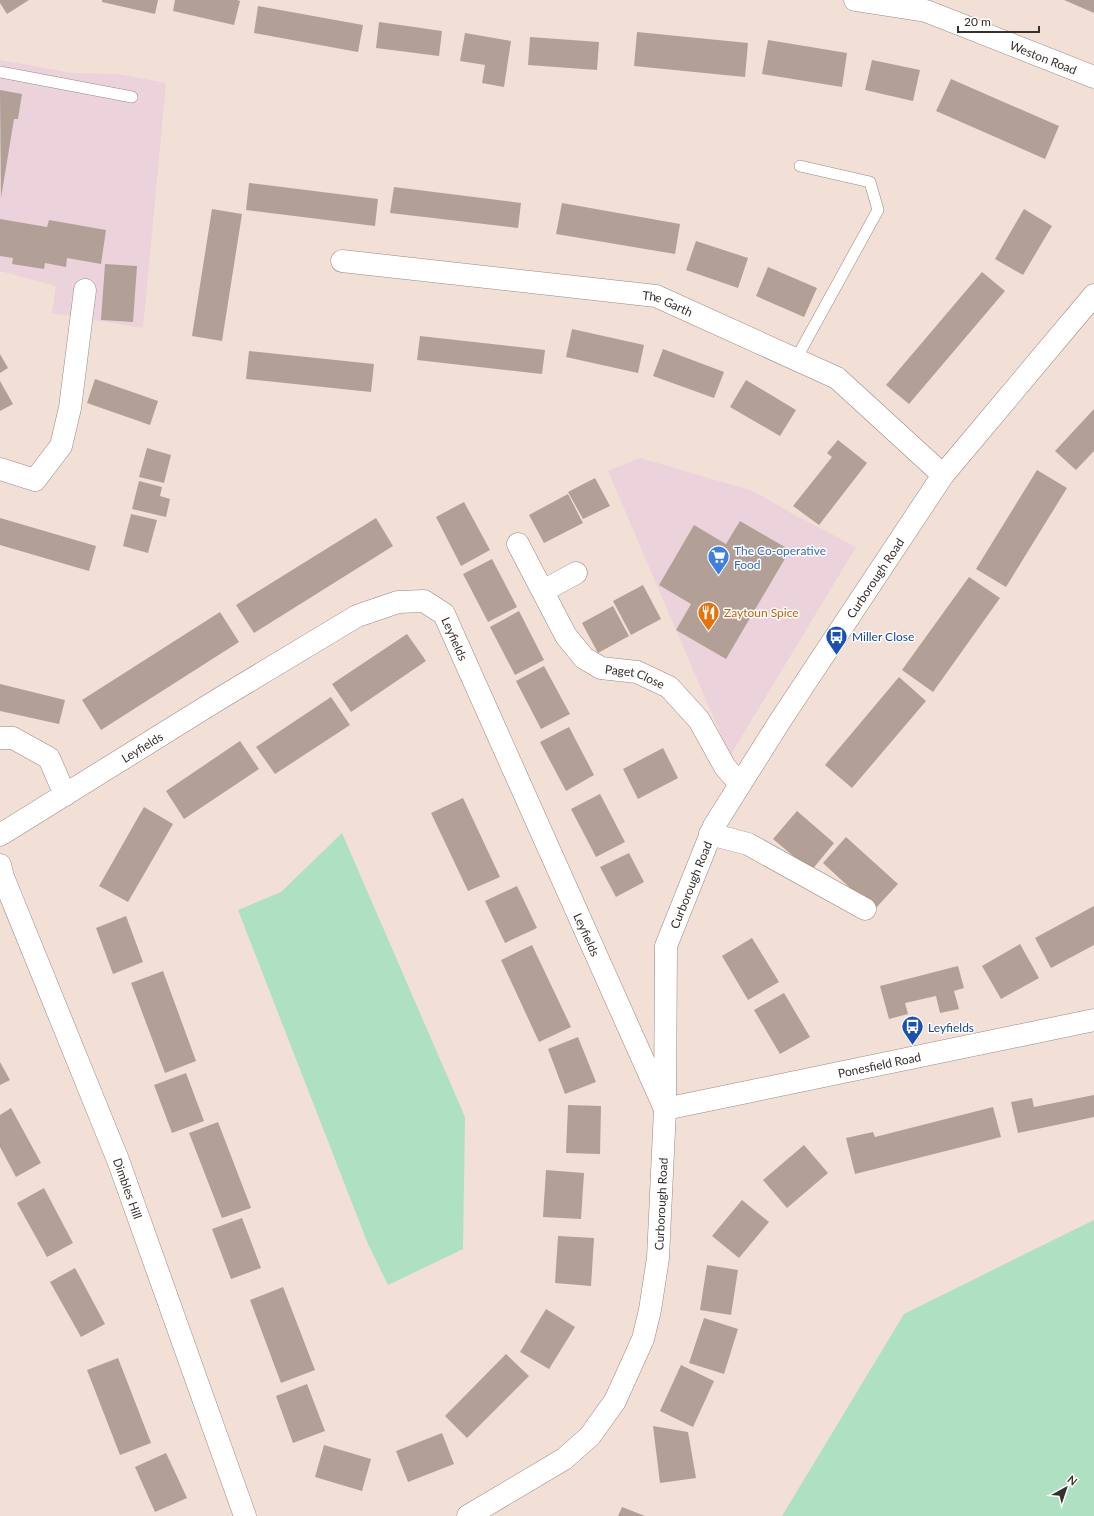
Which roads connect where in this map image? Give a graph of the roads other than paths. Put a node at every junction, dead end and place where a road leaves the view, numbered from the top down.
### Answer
1 (855, 0) edge
2 (928, 6) edge
3 (0, 72) edge
4 (1094, 77) edge
5 (132, 97) dead end
6 (800, 166) dead end
7 (342, 261) dead end
8 (85, 290) dead end
9 (1094, 295) edge
10 (796, 359) junction
11 (0, 469) edge
12 (943, 475) junction
13 (518, 544) dead end
14 (576, 573) dead end
15 (543, 591) junction
16 (0, 738) edge
17 (740, 784) junction
18 (65, 796) junction
19 (710, 834) junction
20 (0, 835) edge
21 (0, 865) edge
22 (865, 909) dead end
23 (1094, 1020) edge
24 (665, 1109) junction
25 (245, 1516) edge
26 (468, 1516) edge

1 - 2 street, Weston Road
2 - 4 street, Weston Road
3 - 5 lane
6 - 10 lane
7 - 10 street, The Garth
8 - 11 street
9 - 12 street, Curborough Road
10 - 12 street, The Garth
12 - 17 street, Curborough Road
13 - 15 street, Paget Close
14 - 15 street
15 - 17 street, Paget Close
16 - 18 street
17 - 19 street, Curborough Road
18 - 20 street, Leyfields
18 - 24 street, Leyfields
19 - 22 street
19 - 24 street, Curborough Road
21 - 25 street, Dimbles Hill
23 - 24 street, Ponesfield Road
24 - 26 street, Curborough Road

